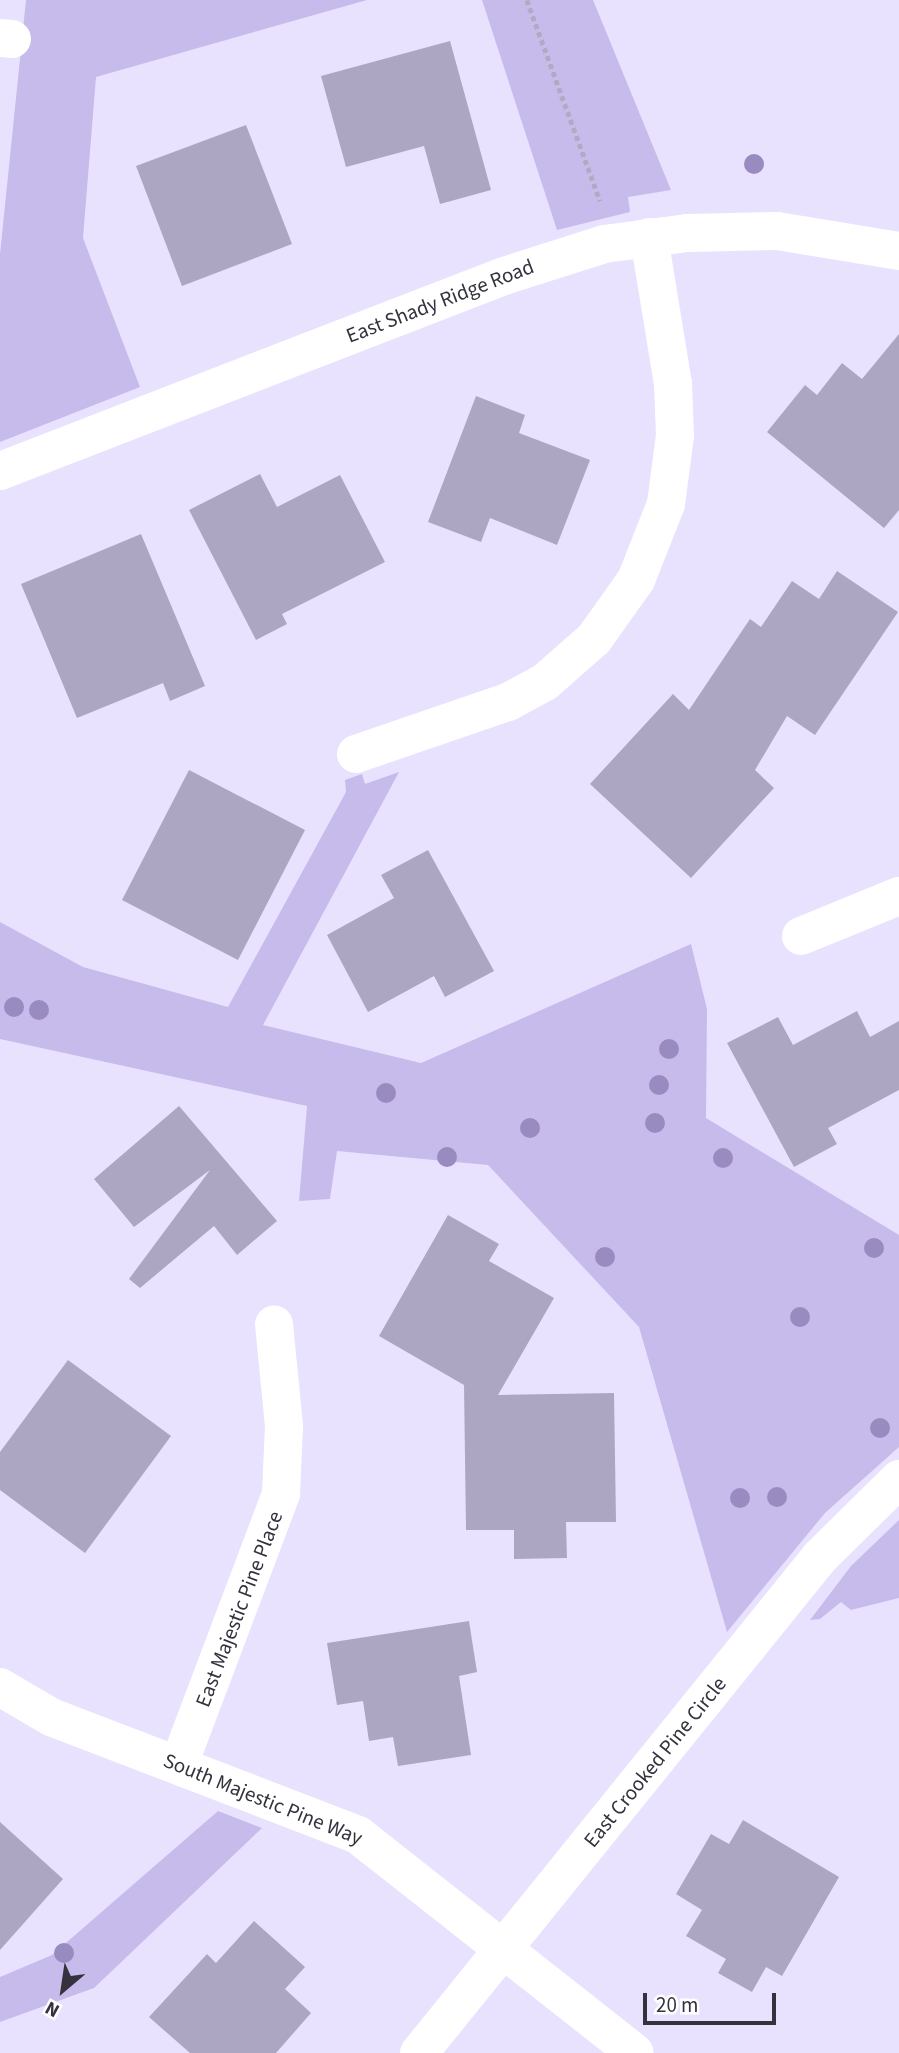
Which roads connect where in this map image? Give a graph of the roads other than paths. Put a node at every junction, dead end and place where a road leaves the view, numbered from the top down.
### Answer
1 (649, 237) junction
2 (899, 251) edge
3 (0, 471) edge
4 (356, 754) dead end
5 (899, 896) edge
6 (800, 936) dead end
7 (274, 1324) dead end
8 (899, 1479) edge
9 (0, 1687) edge
10 (179, 1765) junction
11 (504, 1949) junction
12 (419, 2053) edge
13 (635, 2053) edge

1 - 2 street, East Shady Ridge Road
1 - 3 street, East Shady Ridge Road
1 - 4 street
5 - 6 street
7 - 10 street, East Majestic Pine Place
8 - 11 street, East Crooked Pine Circle
9 - 10 street, South Majestic Pine Way
10 - 11 street, South Majestic Pine Way
11 - 12 street, East Crooked Pine Circle
11 - 13 street, South Majestic Pine Way

